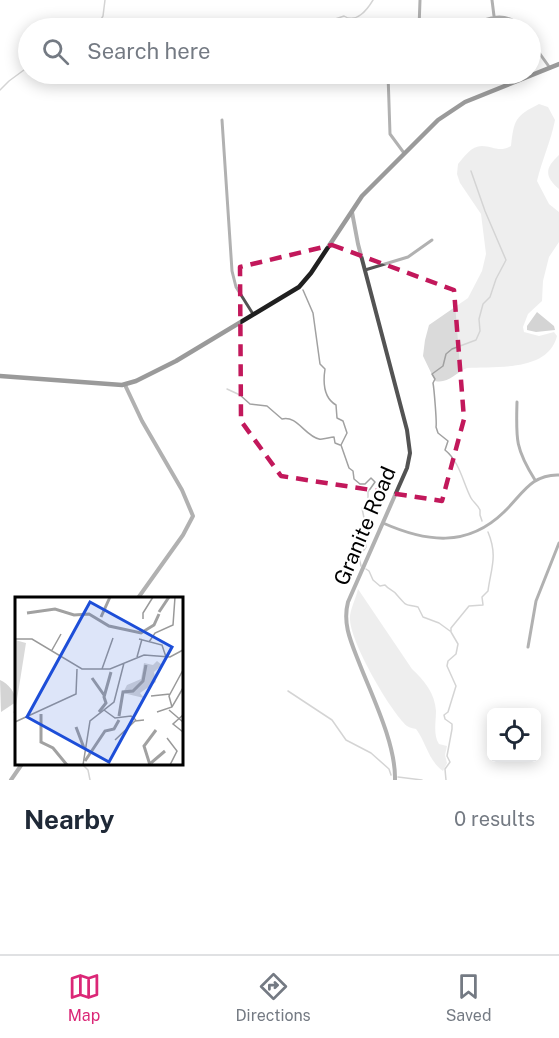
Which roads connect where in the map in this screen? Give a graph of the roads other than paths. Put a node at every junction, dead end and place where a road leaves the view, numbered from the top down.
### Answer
1 (420, 0) edge
2 (492, 0) edge
3 (494, 16) junction
4 (419, 18) edge
5 (489, 18) edge
6 (509, 18) edge
7 (541, 55) edge
8 (559, 64) edge
9 (550, 68) junction
10 (541, 72) edge
11 (388, 84) edge
12 (511, 84) edge
13 (222, 120) dead end
14 (404, 153) junction
15 (352, 211) junction
16 (432, 240) dead end
17 (365, 270) junction
18 (254, 316) junction
19 (0, 376) edge
20 (125, 385) junction
21 (517, 402) dead end
22 (559, 475) edge
23 (535, 480) junction
24 (383, 523) junction
25 (559, 543) edge
26 (139, 597) edge
27 (528, 647) dead end
28 (21, 765) edge
29 (11, 780) edge
30 (395, 780) edge

1 - 4 street
2 - 3 street
3 - 5 street
3 - 6 street
7 - 9 street
8 - 9 main road
9 - 10 main road
11 - 14 street
12 - 14 main road
13 - 18 street
14 - 15 main road
15 - 17 street, Granite Road
15 - 18 main road
16 - 17 street
17 - 24 street, Granite Road
18 - 20 main road
19 - 20 main road
20 - 26 street
21 - 23 street
22 - 23 street
23 - 24 street
24 - 30 street, Granite Road
25 - 27 street
28 - 29 street

